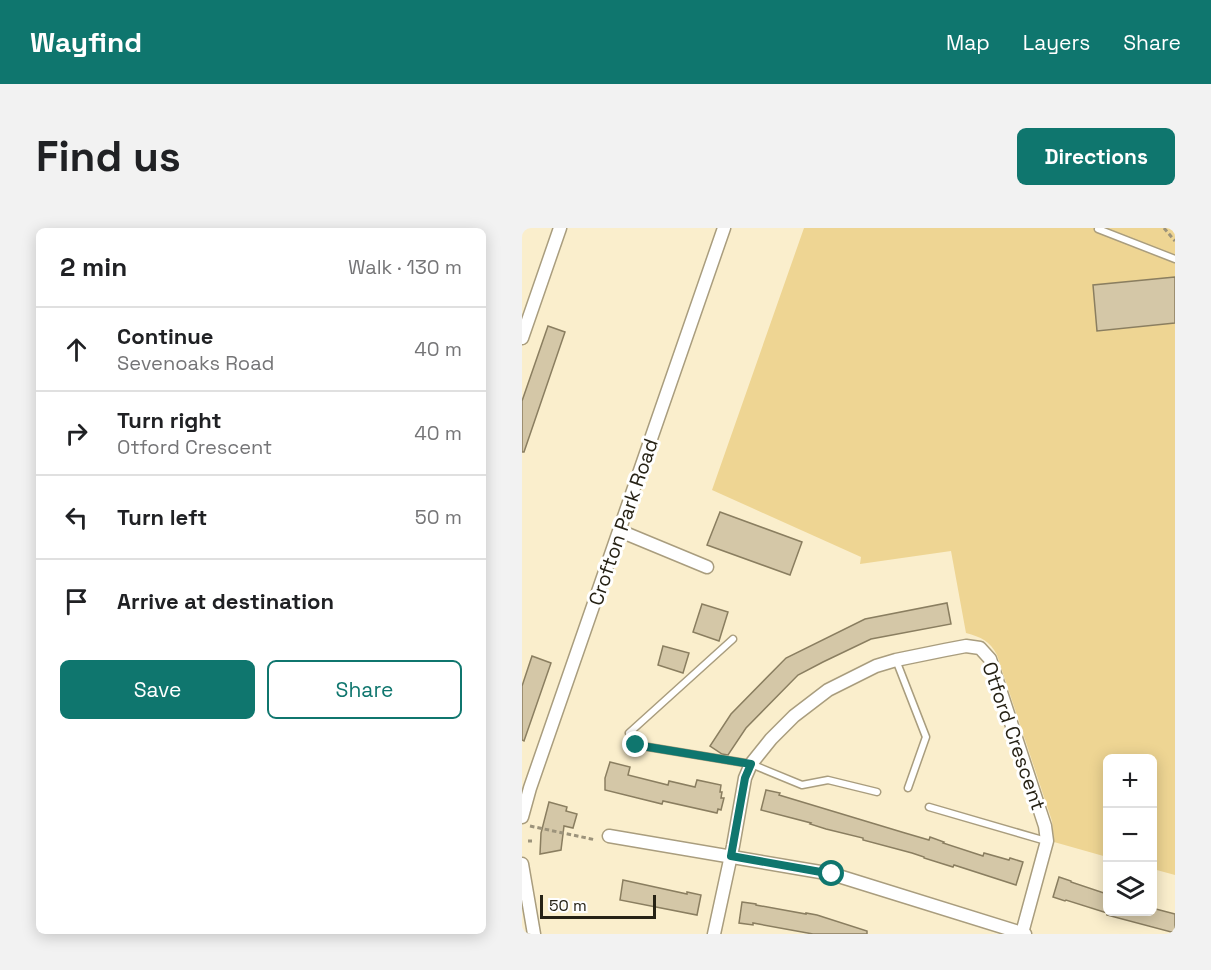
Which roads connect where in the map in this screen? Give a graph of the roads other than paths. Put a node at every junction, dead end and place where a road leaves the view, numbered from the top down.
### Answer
1 (560, 228) edge
2 (724, 228) edge
3 (1098, 229) edge
4 (1175, 259) edge
5 (522, 338) edge
6 (620, 531) junction
7 (707, 567) dead end
8 (733, 639) dead end
9 (896, 660) junction
10 (751, 764) junction
11 (908, 788) dead end
12 (877, 792) dead end
13 (929, 807) dead end
14 (522, 815) edge
15 (605, 838) road end
16 (1047, 841) junction
17 (731, 856) junction
18 (522, 864) edge
19 (534, 934) edge
20 (714, 934) edge
21 (1024, 934) edge

1 - 5 street
2 - 6 street, Crofton Park Road
3 - 4 lane
6 - 7 street
6 - 14 street, Crofton Park Road
8 - 10 lane
9 - 10 street, Otford Crescent
9 - 11 lane
9 - 16 street, Otford Crescent
10 - 12 lane
10 - 17 street, Otford Crescent
13 - 16 lane
15 - 17 street
16 - 21 street, Otford Crescent
17 - 20 street, Otford Crescent
17 - 21 street
18 - 19 street

